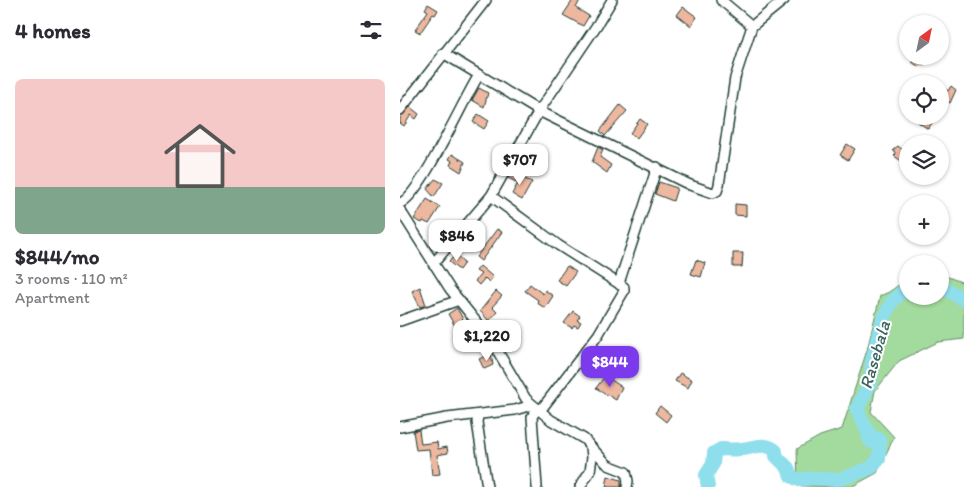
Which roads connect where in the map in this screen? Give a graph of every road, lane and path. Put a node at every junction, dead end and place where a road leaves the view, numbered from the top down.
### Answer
1 (486, 0) edge
2 (612, 0) edge
3 (721, 0) edge
4 (784, 0) edge
5 (752, 26) junction
6 (443, 53) junction
7 (479, 75) junction
8 (400, 110) edge
9 (539, 111) junction
10 (656, 167) junction
11 (491, 196) junction
12 (400, 202) edge
13 (400, 210) edge
14 (433, 264) junction
15 (620, 285) junction
16 (459, 300) junction
17 (400, 321) edge
18 (536, 408) junction
19 (478, 416) junction
20 (400, 428) edge
21 (591, 447) junction
22 (487, 487) edge
23 (537, 487) edge
24 (580, 487) edge
25 (627, 487) edge

1 - 6 street
2 - 9 street
3 - 5 street
4 - 5 street
5 - 10 street
6 - 7 street
6 - 8 street
7 - 9 street
7 - 12 street
9 - 10 street
9 - 11 street
10 - 15 street
11 - 14 street
11 - 15 street
13 - 14 street
14 - 16 street
15 - 18 street
16 - 17 street
16 - 18 street
18 - 19 street
18 - 21 street
18 - 23 street
19 - 20 street
19 - 22 street
21 - 24 street
21 - 25 street

